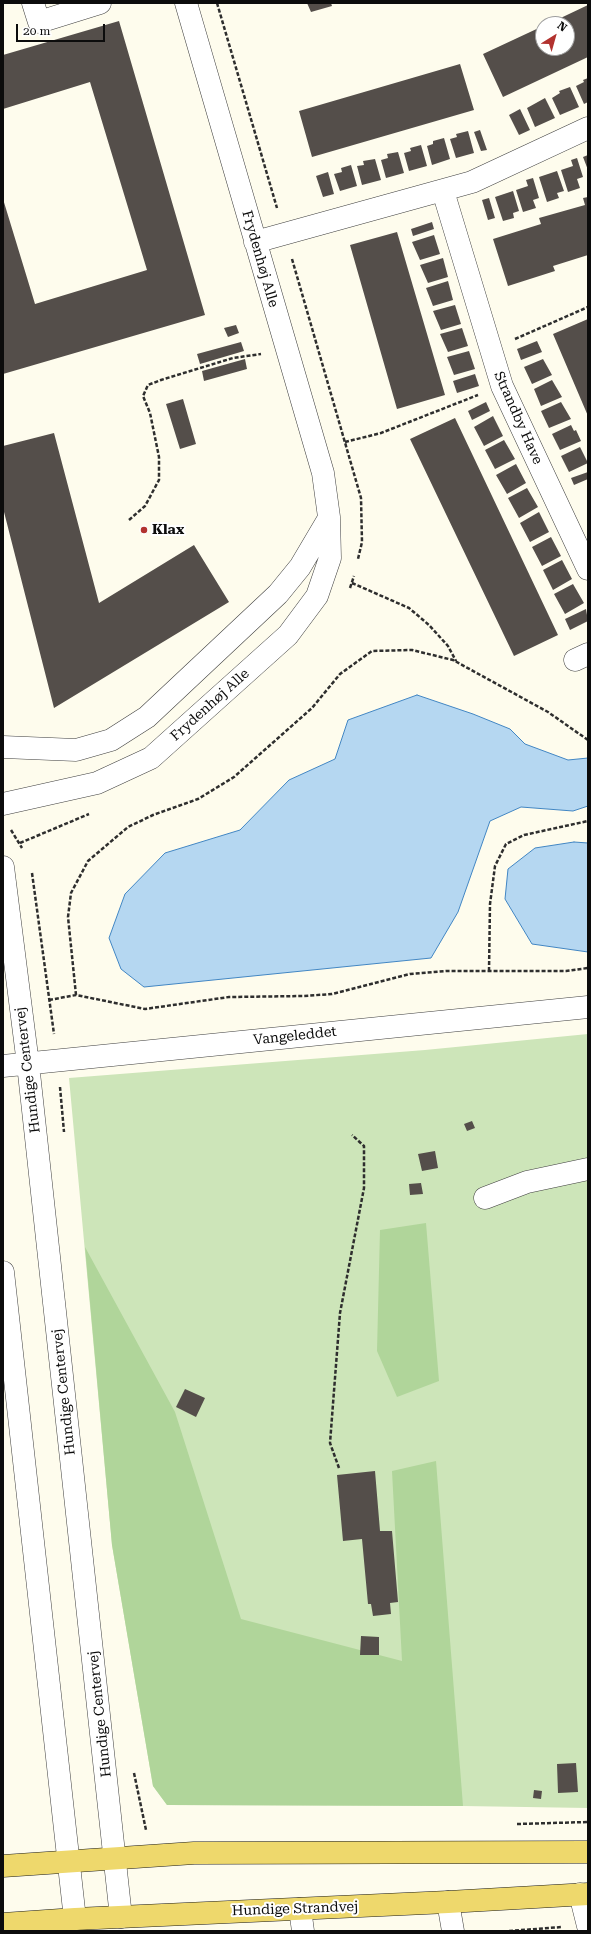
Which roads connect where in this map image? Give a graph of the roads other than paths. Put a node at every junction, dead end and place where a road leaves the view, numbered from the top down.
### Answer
1 (33, 3) edge
2 (100, 3) edge
3 (186, 3) edge
4 (588, 128) edge
5 (443, 191) junction
6 (255, 242) junction
7 (329, 517) junction
8 (588, 570) edge
9 (3, 747) edge
10 (3, 804) edge
11 (3, 867) edge
12 (588, 1007) edge
13 (28, 1064) junction
14 (3, 1066) edge
15 (588, 1169) edge
16 (485, 1198) dead end
17 (3, 1272) edge
18 (588, 1852) edge
19 (115, 1859) junction
20 (69, 1862) junction
21 (3, 1866) edge
22 (584, 1894) edge
23 (448, 1902) junction
24 (300, 1909) junction
25 (121, 1917) junction
26 (74, 1919) junction
27 (3, 1924) edge
28 (588, 1924) edge
29 (303, 1931) edge
30 (453, 1931) edge

1 - 2 street
3 - 6 street, Frydenhøj Alle
4 - 5 street
5 - 6 street
5 - 8 street, Strandby Have
6 - 7 street, Frydenhøj Alle
7 - 9 street
7 - 10 street, Frydenhøj Alle
11 - 13 street, Hundige Centervej
12 - 13 street, Vangeleddet
13 - 14 street, Vangeleddet
13 - 19 street, Hundige Centervej
15 - 16 street
17 - 20 street
18 - 19 main road
19 - 20 main road
19 - 25 street, Hundige Centervej
20 - 21 main road
20 - 26 street
22 - 23 main road, Hundige Strandvej
22 - 28 street
23 - 24 main road, Hundige Strandvej
23 - 30 street
24 - 25 main road, Hundige Strandvej
24 - 29 street
25 - 26 main road, Hundige Strandvej
26 - 27 main road, Hundige Strandvej

